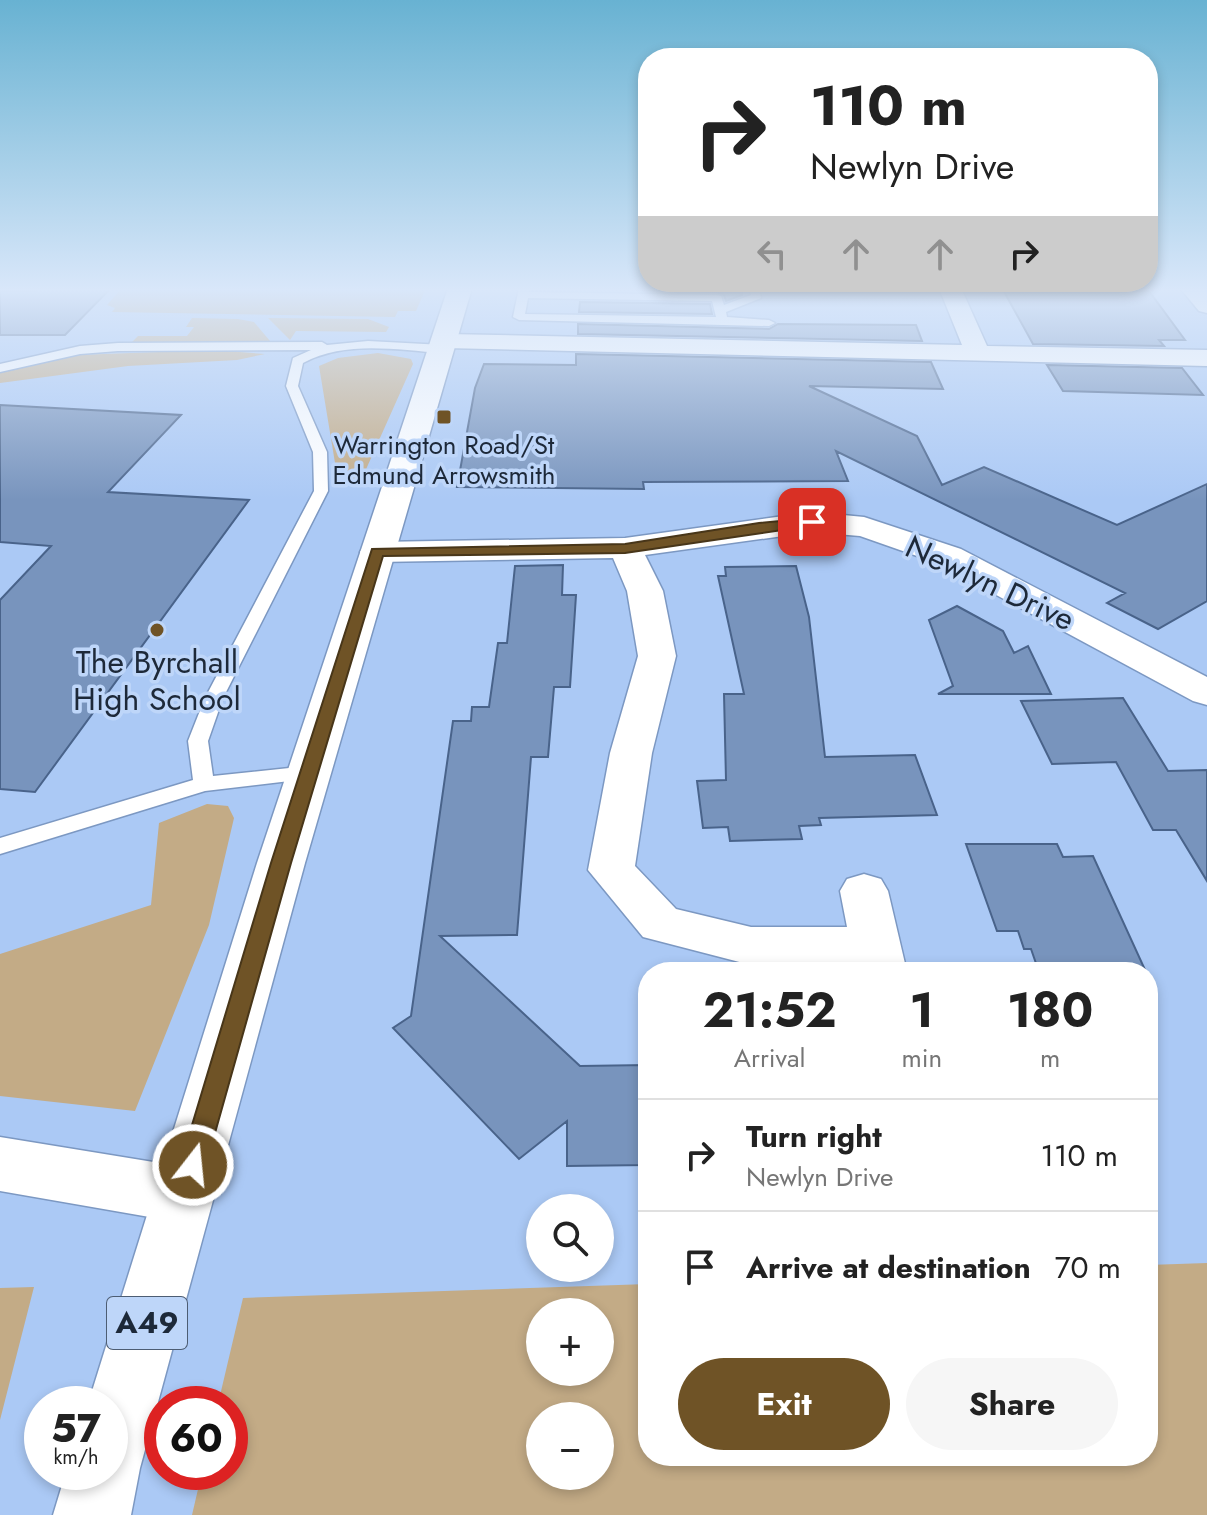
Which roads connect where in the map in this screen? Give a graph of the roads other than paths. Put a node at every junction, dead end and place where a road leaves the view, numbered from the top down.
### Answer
1 (41, 359) edge
2 (301, 359) edge
3 (440, 359) edge
4 (0, 368) edge
5 (625, 548) junction
6 (377, 552) junction
7 (1201, 683) edge
8 (308, 773) junction
9 (204, 784) junction
10 (0, 846) edge
11 (864, 891) dead end
12 (879, 959) edge
13 (0, 1164) edge
14 (184, 1195) junction
15 (128, 1389) edge
16 (99, 1490) edge
17 (92, 1515) edge

1 - 4 lane
2 - 9 lane
3 - 6 main road, A49
5 - 6 street, Newlyn Drive
5 - 7 street, Newlyn Drive
5 - 12 street
6 - 8 main road, A49
8 - 9 lane
8 - 14 main road, A49
9 - 10 lane
11 - 12 street
13 - 14 street
14 - 15 main road, A49
16 - 17 main road

